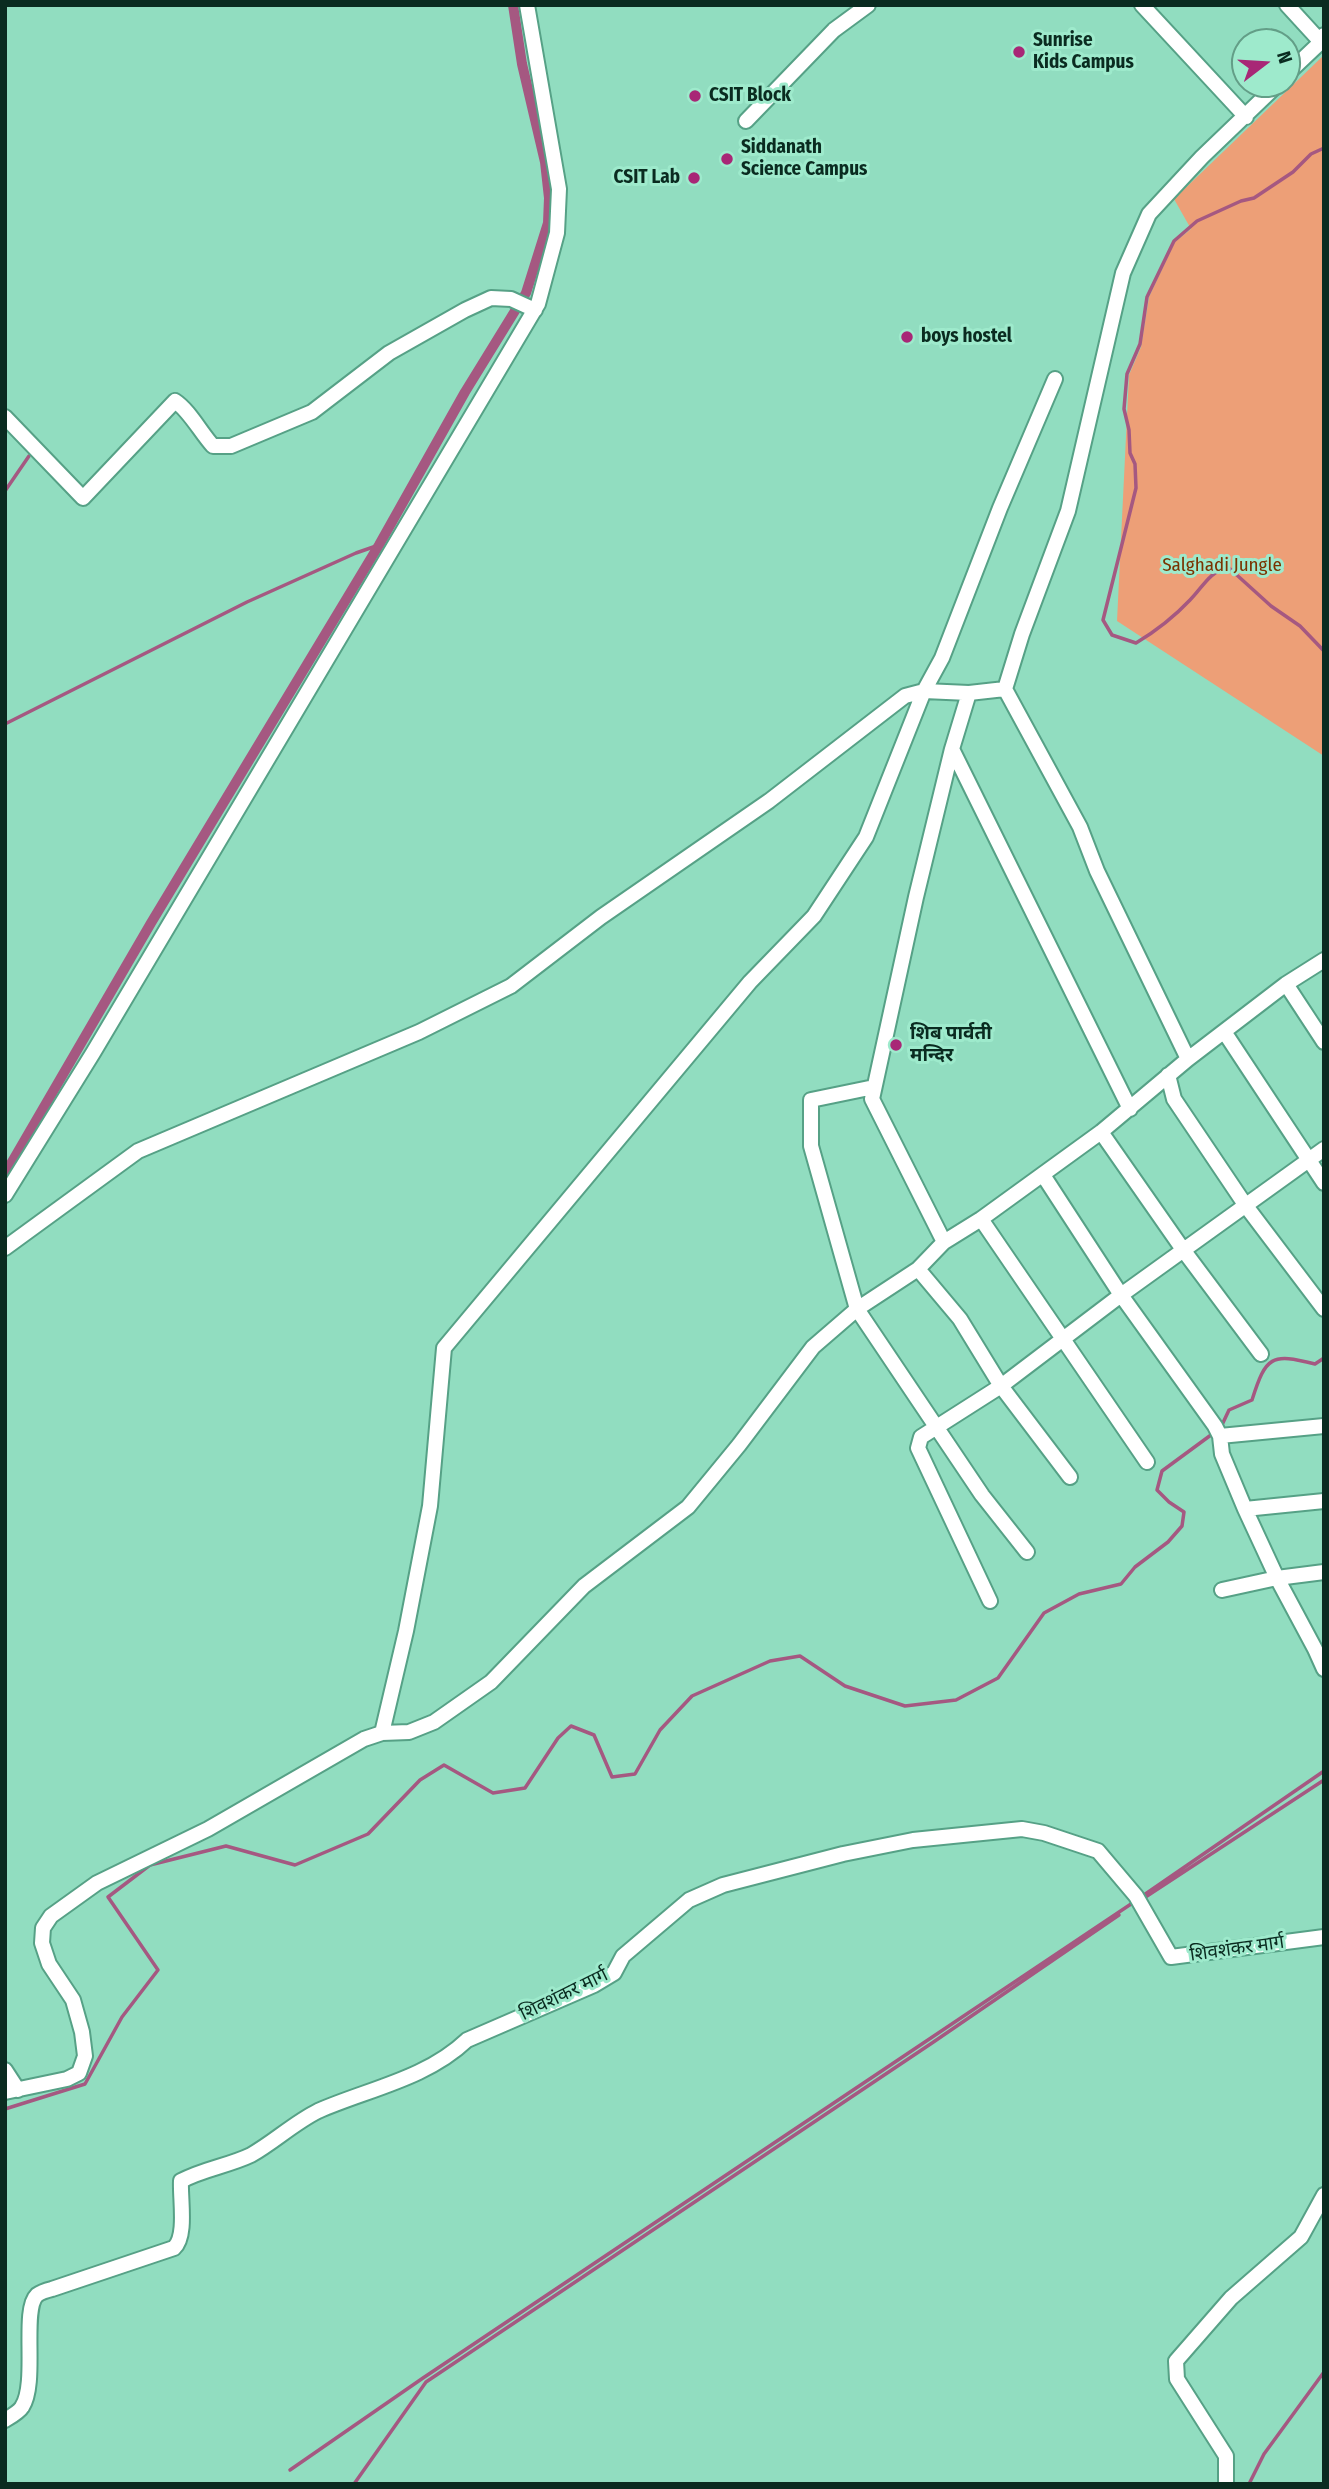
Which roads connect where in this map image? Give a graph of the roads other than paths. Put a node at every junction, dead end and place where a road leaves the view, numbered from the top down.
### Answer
1 (527, 5) edge
2 (867, 5) edge
3 (1142, 5) edge
4 (1287, 5) edge
5 (1322, 38) edge
6 (1301, 60) edge
7 (1264, 98) edge
8 (1246, 117) junction
9 (746, 121) dead end
10 (527, 307) junction
11 (1055, 379) dead end
12 (5, 416) edge
13 (1005, 690) junction
14 (924, 691) junction
15 (970, 692) junction
16 (952, 749) junction
17 (1324, 960) edge
18 (1286, 984) junction
19 (1225, 1032) junction
20 (1324, 1042) edge
21 (1188, 1059) junction
22 (1168, 1075) junction
23 (874, 1087) junction
24 (1130, 1109) junction
25 (1101, 1132) junction
26 (1324, 1149) edge
27 (1308, 1161) junction
28 (1044, 1175) junction
29 (1324, 1183) edge
30 (5, 1195) edge
31 (1246, 1206) junction
32 (981, 1219) junction
33 (944, 1242) junction
34 (5, 1248) edge
35 (1184, 1251) junction
36 (918, 1269) junction
37 (1121, 1295) junction
38 (1324, 1309) edge
39 (857, 1310) junction
40 (1063, 1338) junction
41 (1261, 1354) dead end
42 (1001, 1385) junction
43 (936, 1426) junction
44 (1324, 1426) edge
45 (1218, 1431) junction
46 (1147, 1462) dead end
47 (1069, 1477) dead end
48 (1324, 1501) edge
49 (1245, 1509) junction
50 (1027, 1552) dead end
51 (1324, 1572) edge
52 (1277, 1578) junction
53 (1222, 1590) dead end
54 (990, 1601) dead end
55 (1320, 1648) edge
56 (1324, 1669) edge
57 (382, 1733) junction
58 (1324, 1937) edge
59 (5, 2070) edge
60 (12, 2091) edge
61 (1324, 2195) edge
62 (5, 2420) edge
63 (1226, 2484) edge

1 - 10 street
2 - 9 street
3 - 8 street
4 - 5 street
5 - 6 street
7 - 8 street
8 - 13 street
10 - 12 street
10 - 30 street
11 - 14 street
13 - 15 street
13 - 21 street
14 - 15 street
14 - 34 street
14 - 57 street
15 - 16 street
16 - 23 street
16 - 24 street
17 - 18 street
18 - 19 street
18 - 20 street
19 - 21 street
19 - 27 street
21 - 22 street
22 - 24 street
22 - 31 street
23 - 33 street
23 - 39 street
24 - 25 street
25 - 28 street
25 - 35 street
26 - 27 street
27 - 29 street
27 - 31 street
28 - 32 street
28 - 37 street
31 - 35 street
31 - 38 street
32 - 33 street
32 - 40 street
33 - 36 street
35 - 37 street
35 - 41 street
36 - 39 street
36 - 42 street
37 - 40 street
37 - 45 street
39 - 43 street
39 - 57 street
40 - 42 street
40 - 46 street
42 - 43 street
42 - 47 street
43 - 50 street
43 - 54 street
44 - 45 street
45 - 49 street
48 - 49 street
49 - 52 street
51 - 52 street
52 - 53 street
52 - 55 street
55 - 56 street
57 - 60 street
58 - 62 street, शिवशंकर मार्ग
59 - 60 street
61 - 63 street

